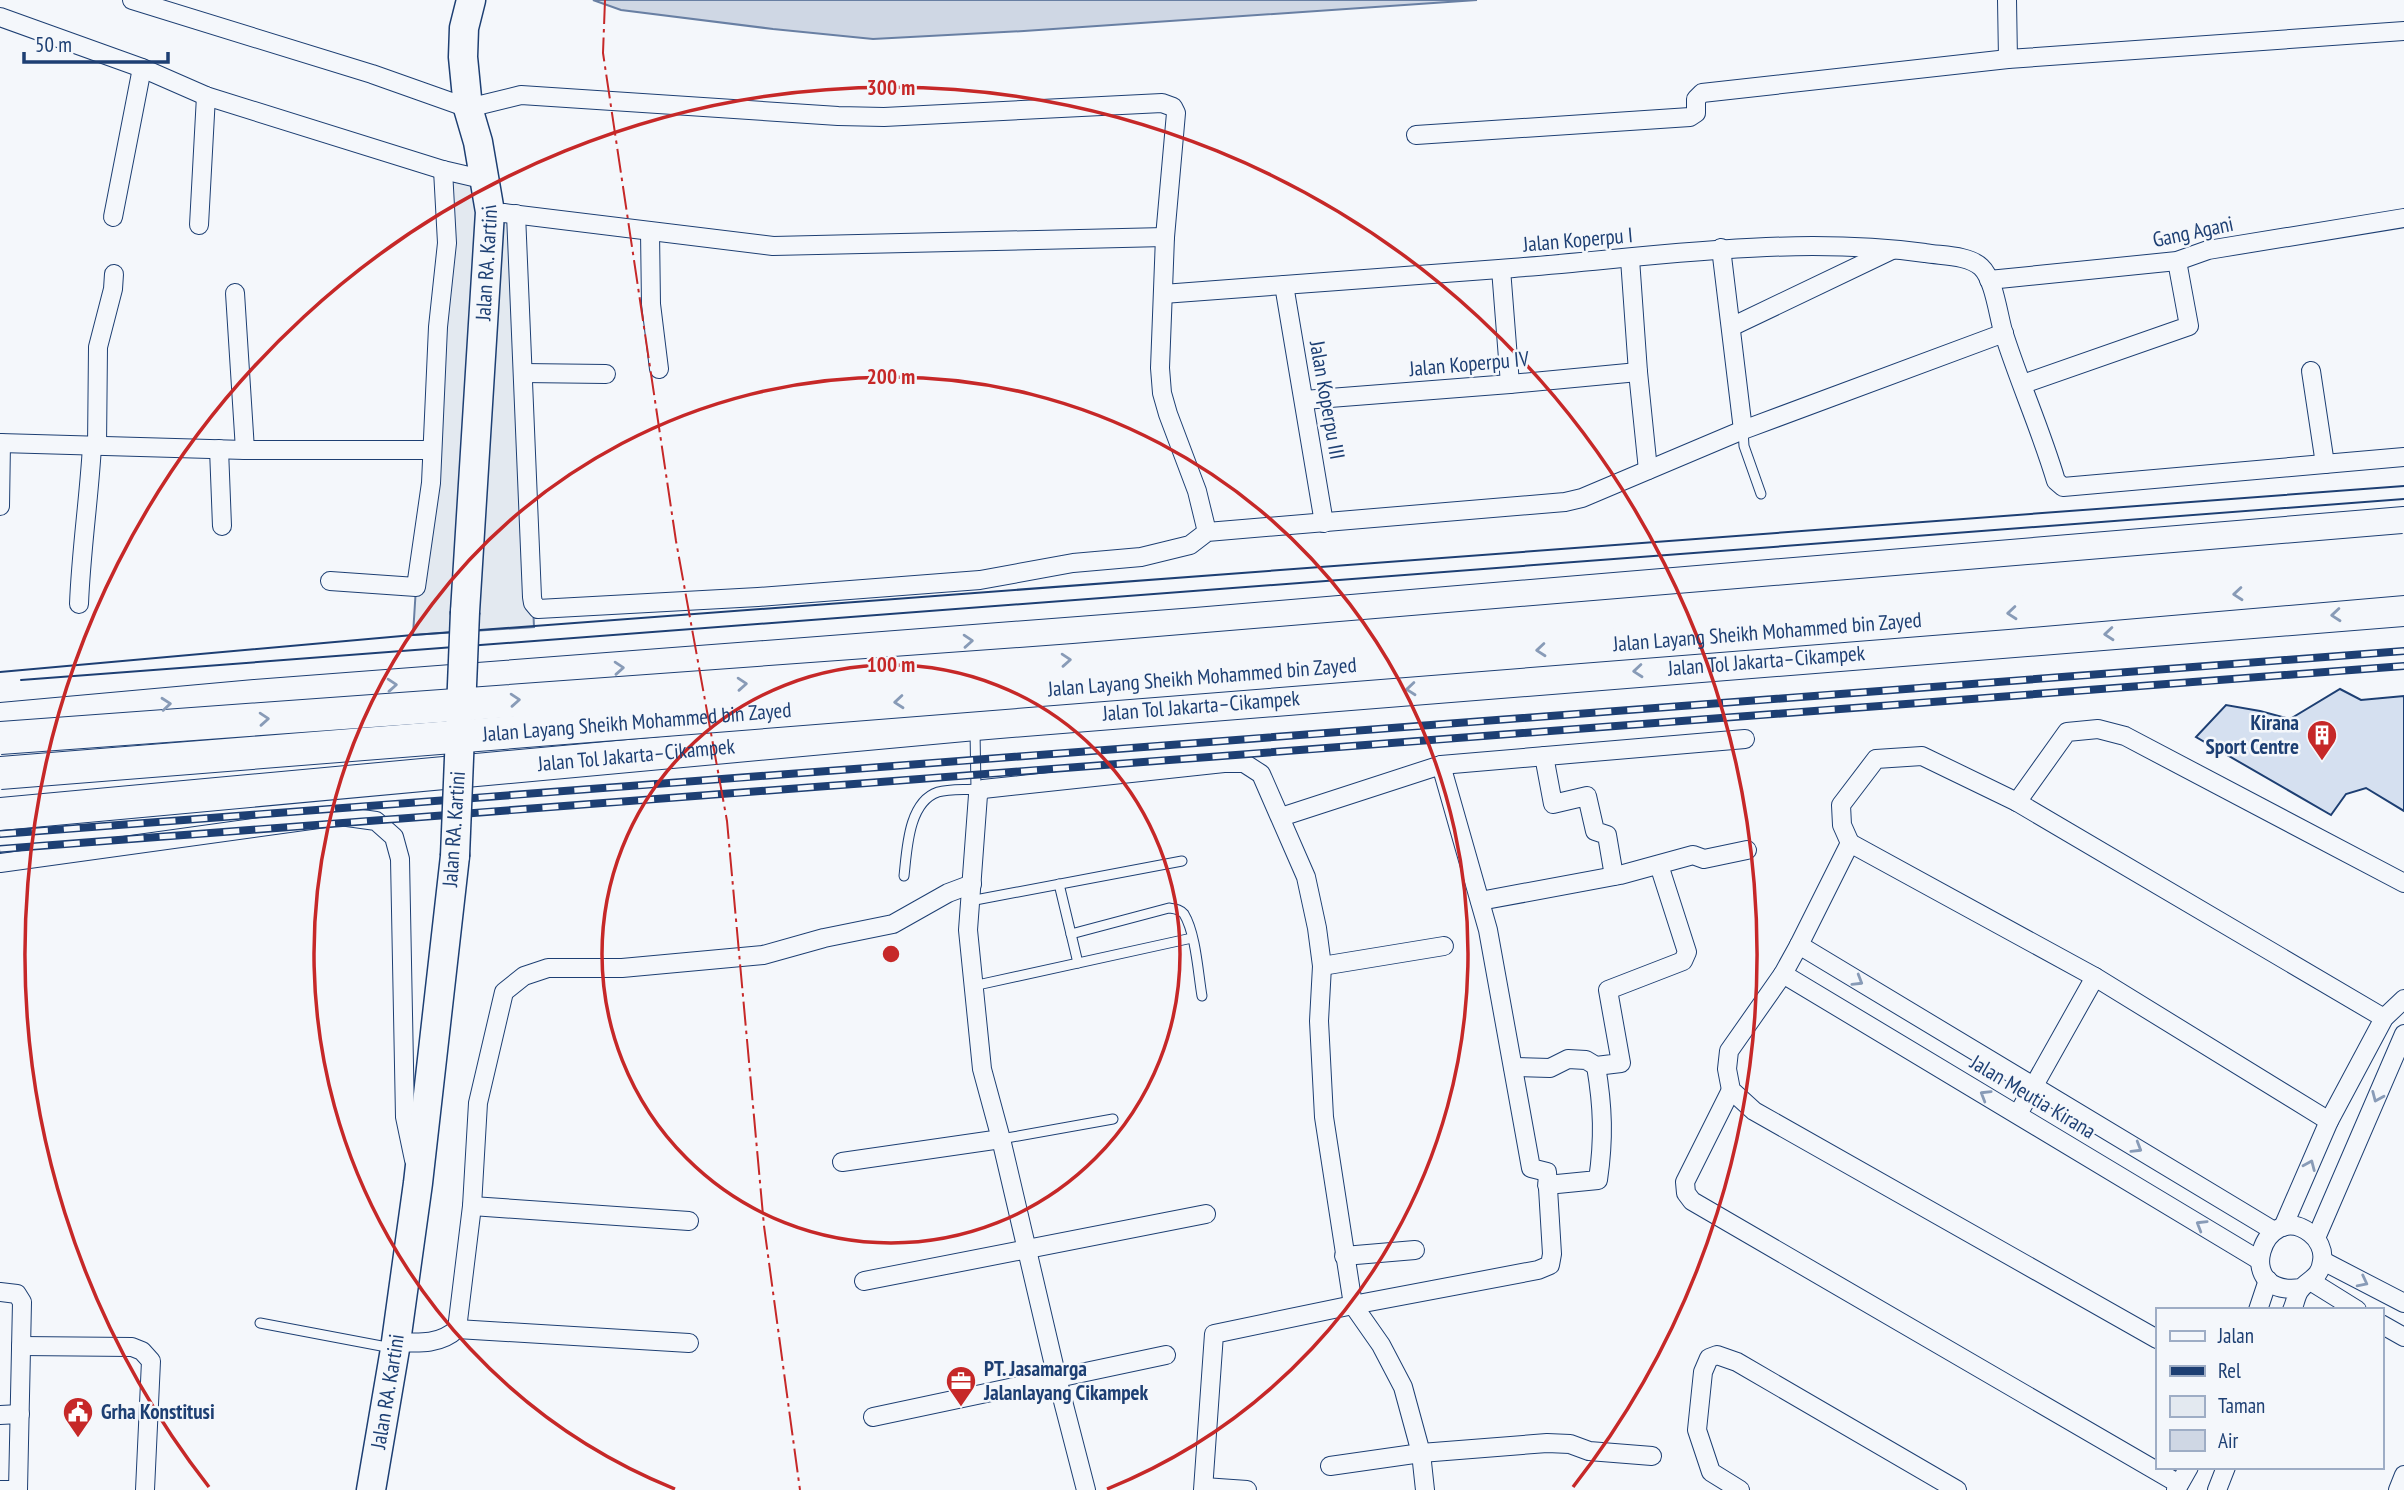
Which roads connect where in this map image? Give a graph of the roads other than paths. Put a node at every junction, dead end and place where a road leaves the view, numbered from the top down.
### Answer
1 (132, 0) edge
2 (471, 0) edge
3 (2007, 0) edge
4 (0, 17) edge
5 (2404, 31) edge
6 (2008, 60) junction
7 (142, 68) junction
8 (206, 96) junction
9 (468, 108) junction
10 (1416, 135) dead end
11 (443, 170) junction
12 (486, 180) junction
13 (503, 213) junction
14 (113, 217) dead end
15 (2404, 218) edge
16 (199, 225) dead end
17 (650, 232) junction
18 (1165, 237) junction
19 (1721, 248) junction
20 (1894, 249) junction
21 (1630, 259) junction
22 (2177, 261) junction
23 (1501, 269) junction
24 (114, 274) dead end
25 (1989, 279) junction
26 (1284, 285) junction
27 (235, 293) dead end
28 (1163, 294) junction
29 (1731, 327) junction
30 (2004, 333) junction
31 (659, 369) dead end
32 (2311, 371) dead end
33 (1638, 372) junction
34 (523, 373) junction
35 (606, 374) dead end
36 (1510, 384) junction
37 (2023, 384) junction
38 (1304, 400) junction
39 (1743, 430) junction
40 (0, 443) edge
41 (95, 446) junction
42 (219, 449) junction
43 (245, 450) junction
44 (431, 450) junction
45 (2404, 457) edge
46 (2325, 464) junction
47 (1648, 470) junction
48 (1761, 494) dead end
49 (0, 506) edge
50 (1324, 523) junction
51 (2404, 523) edge
52 (222, 526) dead end
53 (1207, 532) junction
54 (2404, 550) edge
55 (2404, 579) edge
56 (330, 581) dead end
57 (79, 604) dead end
58 (2404, 610) edge
59 (0, 719) edge
60 (975, 724) junction
61 (0, 738) edge
62 (1745, 739) dead end
63 (1544, 756) junction
64 (1441, 765) junction
65 (0, 773) edge
66 (978, 790) junction
67 (2017, 802) junction
68 (0, 814) edge
69 (1281, 817) junction
70 (1850, 843) junction
71 (1747, 850) dead end
72 (1182, 861) dead end
73 (0, 863) edge
74 (1659, 864) junction
75 (904, 876) dead end
76 (1614, 876) junction
77 (2404, 883) edge
78 (1059, 884) junction
79 (971, 892) junction
80 (1480, 901) junction
81 (1070, 934) junction
82 (1192, 939) junction
83 (1799, 945) junction
84 (1444, 946) dead end
85 (1078, 963) junction
86 (1322, 966) junction
87 (1783, 974) junction
88 (2095, 977) junction
89 (973, 986) junction
90 (1202, 996) dead end
91 (2404, 999) edge
92 (2384, 1018) junction
93 (2404, 1034) edge
94 (1596, 1066) junction
95 (1513, 1067) junction
96 (2034, 1086) junction
97 (1731, 1090) junction
98 (2018, 1114) junction
99 (1112, 1119) dead end
100 (2329, 1121) junction
101 (1001, 1139) junction
102 (842, 1162) dead end
103 (418, 1183) junction
104 (1547, 1185) junction
105 (472, 1206) junction
106 (1206, 1214) dead end
107 (689, 1221) dead end
108 (2278, 1229) junction
109 (2316, 1238) junction
110 (1026, 1250) junction
111 (1415, 1250) dead end
112 (1344, 1256) junction
113 (2259, 1260) junction
114 (2323, 1261) junction
115 (2268, 1280) junction
116 (863, 1281) dead end
117 (2306, 1285) junction
118 (0, 1292) edge
119 (2404, 1303) edge
120 (1353, 1305) junction
121 (2259, 1308) edge
122 (2293, 1308) edge
123 (2353, 1308) edge
124 (260, 1323) dead end
125 (2383, 1325) edge
126 (457, 1329) junction
127 (2404, 1337) edge
128 (2156, 1338) edge
129 (689, 1343) dead end
130 (21, 1346) junction
131 (396, 1346) junction
132 (1166, 1355) dead end
133 (1057, 1378) junction
134 (20, 1414) junction
135 (0, 1415) edge
136 (873, 1417) dead end
137 (1421, 1454) junction
138 (1652, 1456) dead end
139 (1330, 1466) dead end
140 (2188, 1469) edge
141 (2225, 1469) edge
142 (2404, 1475) edge
143 (2177, 1487) edge
144 (1204, 1488) edge
145 (0, 1489) edge
146 (18, 1490) edge
147 (145, 1490) edge
148 (371, 1490) edge
149 (1086, 1490) edge
150 (1247, 1490) edge
151 (1425, 1490) edge
152 (1740, 1490) edge
153 (1957, 1490) edge
154 (2217, 1490) edge
155 (2398, 1490) edge

1 - 9 street
2 - 9 main road, Jalan RA. Kartini
3 - 6 street
4 - 7 street
5 - 6 street
6 - 10 street
7 - 8 street
7 - 14 street
8 - 11 street
8 - 16 street
9 - 12 main road, Jalan RA. Kartini
9 - 18 street
11 - 12 street
11 - 44 street
12 - 13 main road, Jalan RA. Kartini
13 - 17 street
13 - 34 street
13 - 103 main road, Jalan RA. Kartini, bridge
15 - 22 street, Gang Agani
17 - 18 street
17 - 31 street
18 - 28 street
19 - 20 street, Jalan Koperpu I
19 - 21 street, Jalan Koperpu I
19 - 29 street
20 - 25 street, Jalan Koperpu I
20 - 29 street
21 - 23 street, Jalan Koperpu I
21 - 33 street
22 - 25 street, Gang Agani
22 - 37 street
23 - 26 street, Jalan Koperpu I
23 - 36 street
24 - 41 street
25 - 30 street
26 - 28 street, Jalan Koperpu I
26 - 38 street, Jalan Koperpu III
27 - 43 street
28 - 53 street
29 - 39 street
30 - 37 street
30 - 39 street
32 - 46 street
33 - 36 street, Jalan Koperpu IV
33 - 47 street
34 - 35 street
34 - 53 street
36 - 38 street, Jalan Koperpu IV
37 - 46 street
38 - 50 street, Jalan Koperpu III
39 - 47 street
39 - 48 lane
40 - 41 street
40 - 49 street
41 - 42 street
41 - 57 street
42 - 43 street
42 - 52 street
43 - 44 street
44 - 56 street
45 - 46 street
47 - 50 street
50 - 53 street
59 -> 51 highway
61 -> 54 highway, Jalan Layang Sheikh Mohammed bin Zayed, bridge
55 -> 65 highway, Jalan Layang Sheikh Mohammed bin Zayed, bridge
58 -> 60 highway, Jalan Tol Jakarta–Cikampek
60 - 66 lane
60 - 68 highway, Jalan Tol Jakarta–Cikampek
62 - 63 street
63 - 64 street
63 - 76 street
64 - 69 street
64 - 80 street
66 - 69 street
66 - 75 lane
66 - 79 street
67 - 70 street
67 - 77 street
67 - 92 street
69 - 86 street
70 - 83 street
70 - 88 street
71 - 74 street
72 - 78 lane
73 - 103 street
74 - 76 street
74 - 94 street
76 - 80 street
78 - 79 lane
78 - 81 lane
79 - 89 street
79 - 105 street
80 - 95 street
81 - 82 lane
81 - 85 lane
82 - 85 lane
82 - 90 lane
83 - 87 street
83 -> 96 street, Jalan Meutia Kirana
84 - 86 street
85 - 89 lane
86 - 112 street
87 - 97 street
98 -> 87 street, Jalan Meutia Kirana
88 - 96 street
88 - 100 street
89 - 101 street
91 - 92 street
92 - 100 street
93 -> 109 street
94 - 95 street
94 - 104 street
95 - 104 street
96 - 98 street
96 -> 108 street, Jalan Meutia Kirana
97 - 128 street
97 - 143 street
113 -> 98 street, Jalan Meutia Kirana
99 - 101 lane
108 -> 100 street
101 - 102 street
101 - 110 street
103 - 131 main road, Jalan RA. Kartini
104 - 120 street
105 - 107 street
105 - 126 street
106 - 110 street
108 - 109 street
108 - 113 street
109 - 114 street
110 - 116 street
110 - 133 street
111 - 112 street
112 - 120 street
113 - 115 street
114 - 117 street
114 -> 119 street
115 - 117 street
115 - 121 street
117 - 122 street
117 - 123 street
118 - 130 street
120 - 137 street
120 - 144 street
124 - 131 lane
125 - 127 street
126 - 129 street
126 - 131 street
130 - 134 street
130 - 147 street
131 - 148 main road, Jalan RA. Kartini
132 - 133 street
133 - 136 street
133 - 149 street
134 - 135 street
134 - 146 street
137 - 138 street
137 - 139 street
137 - 151 street
140 - 143 street
141 - 154 street
142 - 155 street
144 - 150 street
145 - 146 street
152 - 153 street

